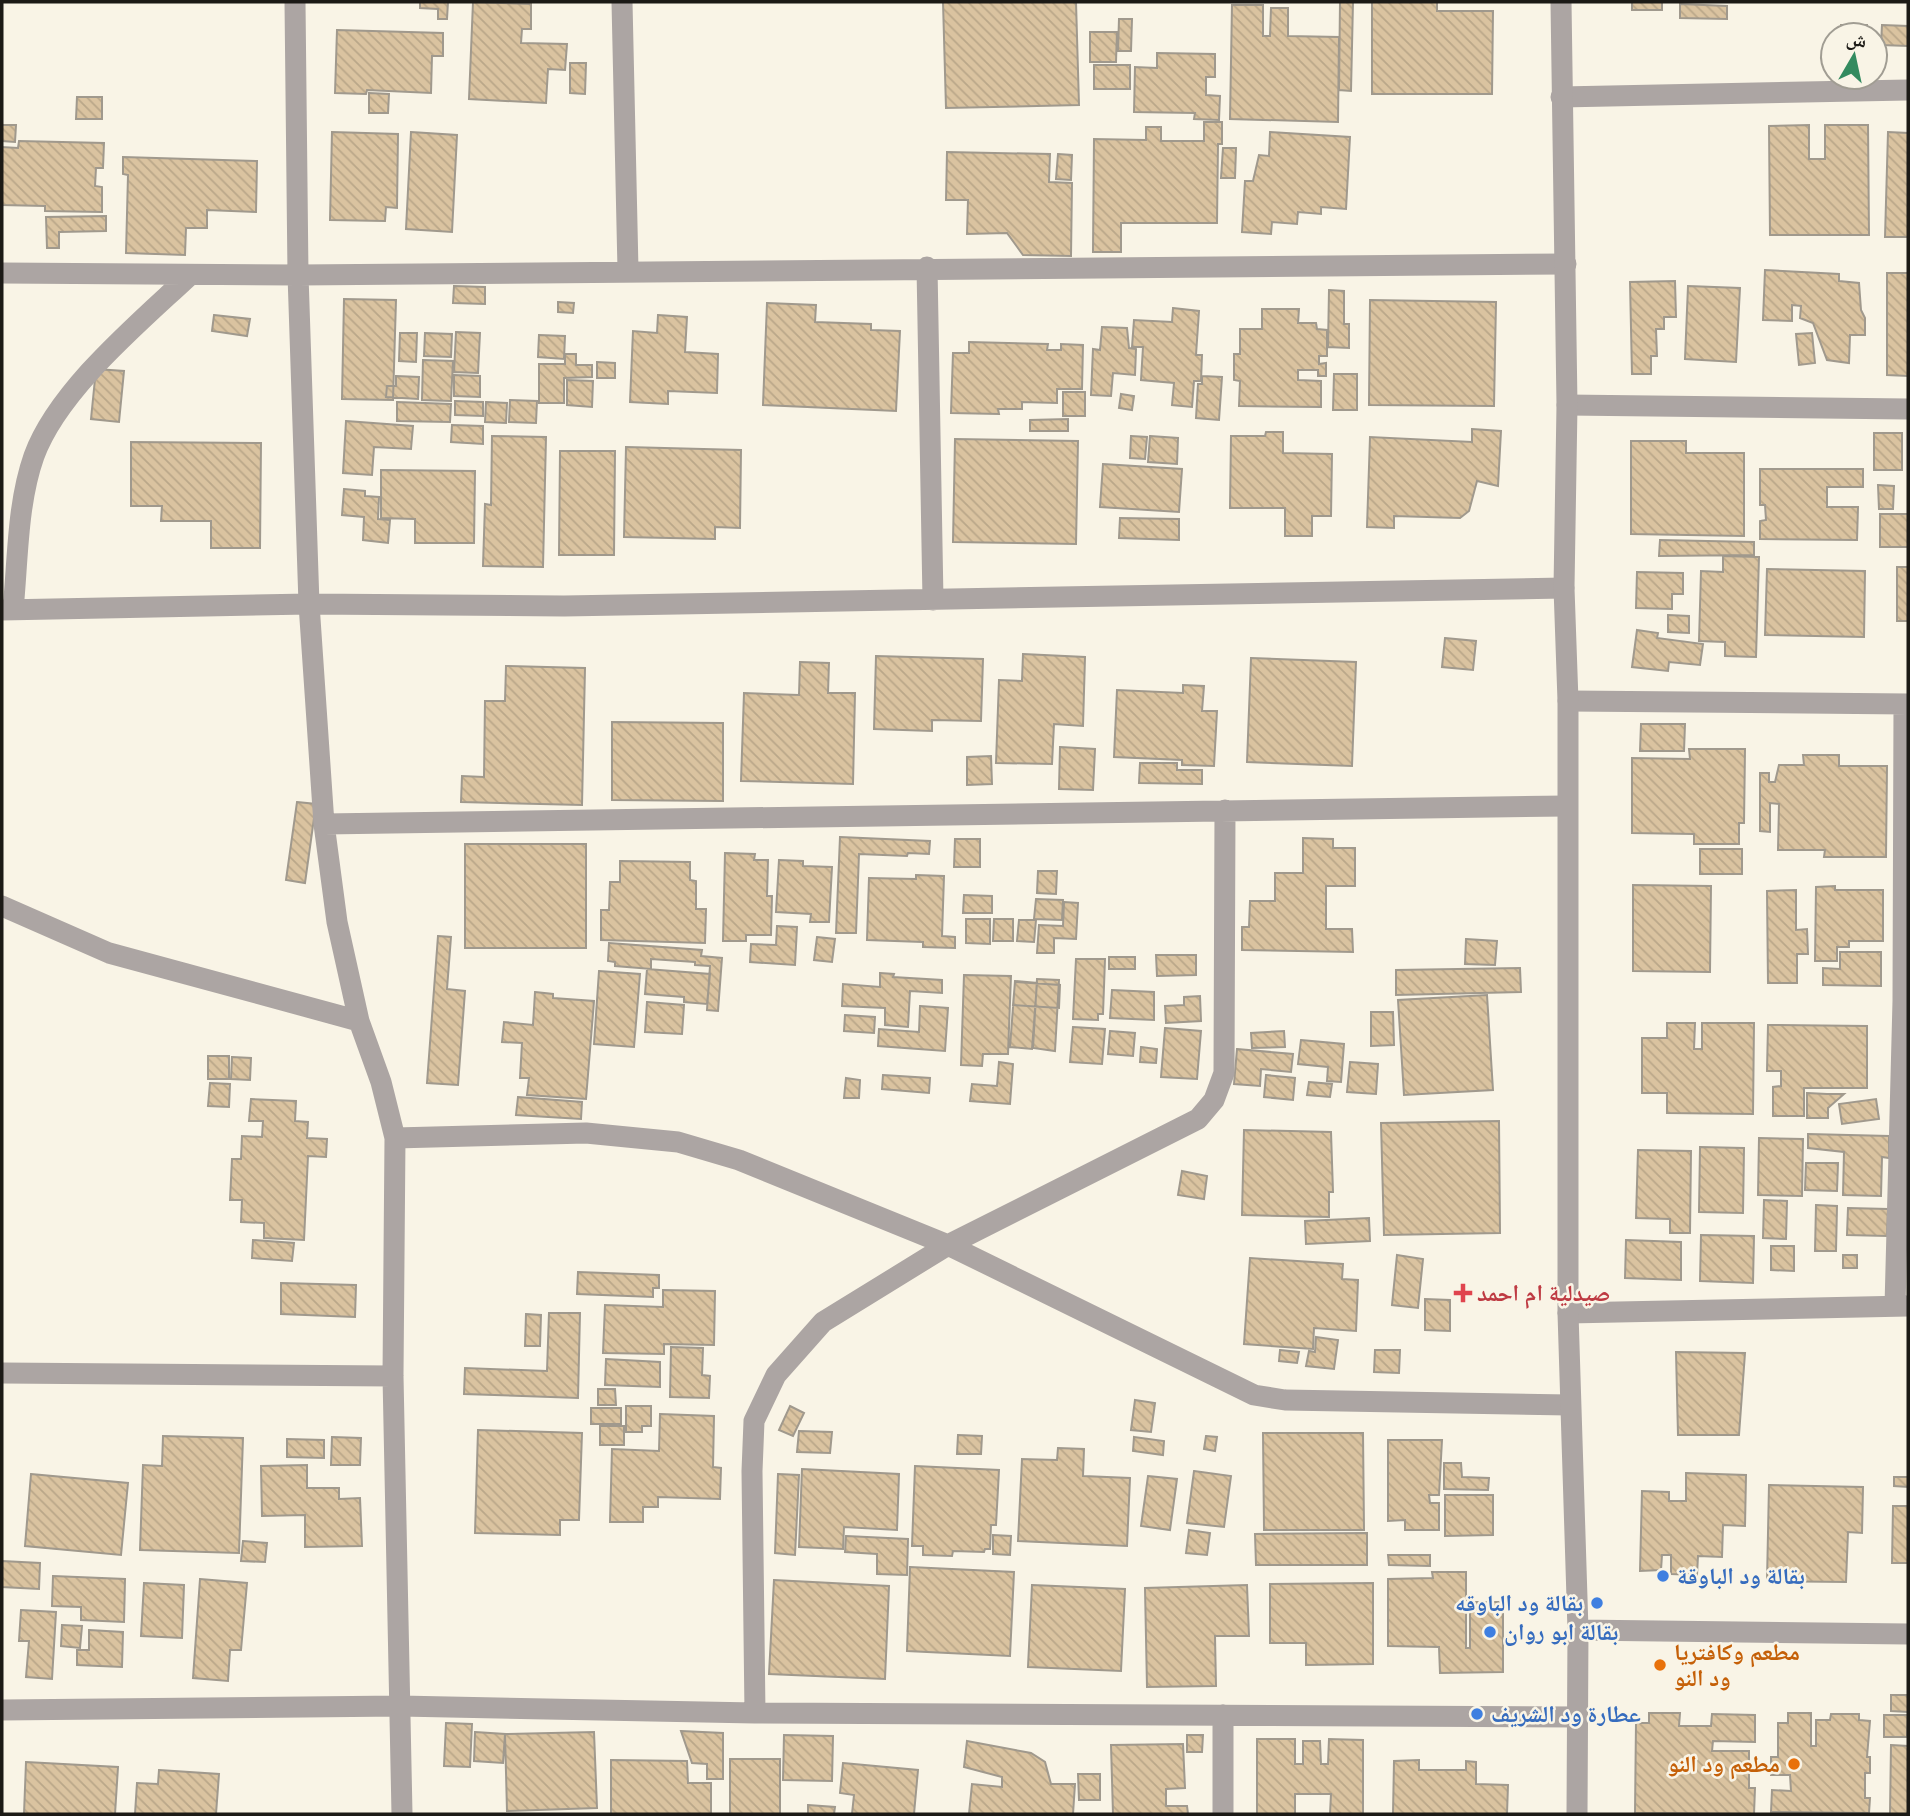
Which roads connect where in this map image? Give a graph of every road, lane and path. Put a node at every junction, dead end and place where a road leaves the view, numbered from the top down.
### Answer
1 (295, 2) edge
2 (622, 2) edge
3 (1561, 2) edge
4 (1908, 90) edge
5 (1561, 97) junction
6 (1566, 264) junction
7 (927, 267) junction
8 (628, 270) junction
9 (2, 273) edge
10 (190, 275) junction
11 (298, 275) junction
12 (1567, 405) junction
13 (1908, 409) edge
14 (1564, 588) junction
15 (933, 600) junction
16 (309, 604) junction
17 (7, 610) edge
18 (1568, 701) junction
19 (1906, 704) edge
20 (1566, 806) junction
21 (1224, 810) junction
22 (324, 824) junction
23 (2, 906) edge
24 (1905, 1001) edge
25 (359, 1021) junction
26 (395, 1138) junction
27 (948, 1245) junction
28 (1902, 1306) edge
29 (1567, 1312) junction
30 (2, 1373) edge
31 (393, 1376) junction
32 (1569, 1405) junction
33 (1578, 1630) junction
34 (1908, 1634) edge
35 (400, 1706) junction
36 (2, 1710) edge
37 (755, 1713) junction
38 (1223, 1715) junction
39 (1578, 1717) junction
40 (402, 1814) edge
41 (1223, 1814) edge
42 (1577, 1814) edge

1 - 11 street
2 - 8 street
3 - 5 street
4 - 5 street
5 - 6 street
6 - 7 street
6 - 12 street
7 - 8 street
7 - 15 street
8 - 11 street
9 - 10 street
10 - 11 street
10 - 17 street
11 - 16 street
12 - 13 street
12 - 14 street
14 - 15 street
14 - 18 street
15 - 16 street
16 - 17 street
16 - 22 street
18 - 19 street
18 - 20 street
19 - 24 street
20 - 21 street
20 - 29 street
21 - 22 street
21 - 27 street
22 - 25 street
23 - 25 street
24 - 28 street
25 - 26 street
26 - 27 street
26 - 31 street
27 - 32 street
27 - 37 street
28 - 29 street
29 - 32 street
30 - 31 street
31 - 35 street
32 - 33 street
33 - 34 street
33 - 39 street
35 - 36 street
35 - 37 street
35 - 40 street
37 - 38 street
38 - 39 street
38 - 41 street
39 - 42 street

